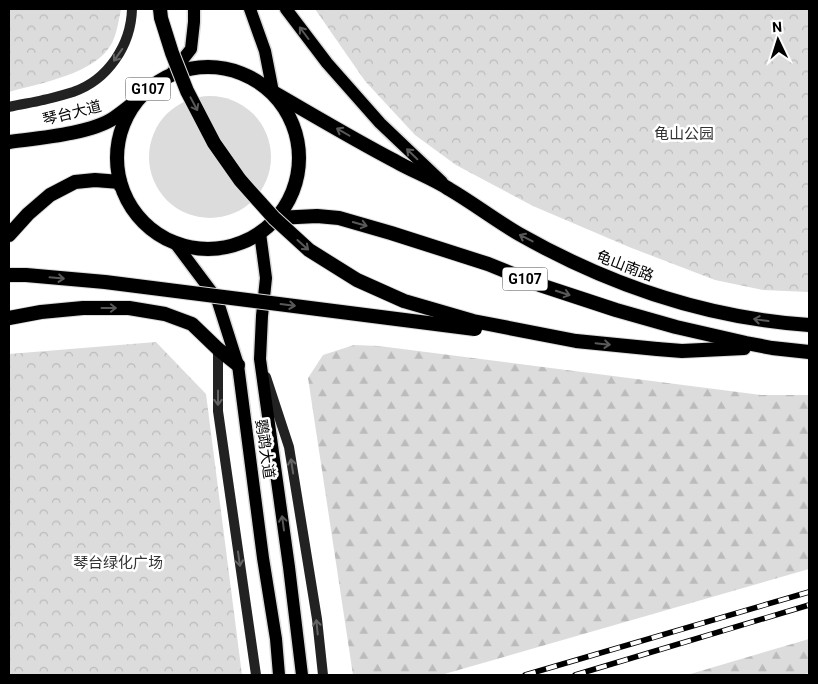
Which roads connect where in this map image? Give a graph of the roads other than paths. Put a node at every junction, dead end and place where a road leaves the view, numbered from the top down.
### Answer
1 (132, 9) edge
2 (160, 9) edge
3 (194, 9) edge
4 (250, 9) edge
5 (286, 9) edge
6 (172, 73) junction
7 (273, 92) junction
8 (136, 101) junction
9 (9, 108) edge
10 (9, 142) edge
11 (120, 185) junction
12 (447, 188) junction
13 (277, 218) junction
14 (260, 233) junction
15 (9, 235) edge
16 (176, 243) junction
17 (9, 275) edge
18 (9, 318) edge
19 (809, 325) edge
20 (576, 341) junction
21 (772, 348) junction
22 (218, 349) junction
23 (809, 352) edge
24 (260, 359) junction
25 (238, 365) junction
26 (256, 675) edge
27 (279, 675) edge
28 (302, 675) edge
29 (323, 675) edge

1 -> 9 main road
2 -> 20 highway, bridge
3 - 6 main road
4 - 7 main road
12 -> 5 main road
6 - 7 highway, G107
6 - 8 highway, G107
12 -> 7 highway, G107
7 - 13 highway, G107
8 - 10 highway, 琴台大道 / G107
8 - 11 highway, G107
11 - 15 highway
11 - 16 highway, G107
19 -> 12 highway, 龟山南路 / G107
13 - 14 highway, G107
13 -> 21 highway, G107
14 - 16 highway, G107
14 - 24 main road, 鹦鹉大道
16 - 25 main road, 鹦鹉大道
17 -> 20 highway, bridge
18 -> 22 highway
20 -> 21 highway, bridge
21 - 23 highway, G107
22 - 25 highway
22 -> 26 main road
28 -> 24 main road, 鹦鹉大道
29 -> 24 main road
25 - 27 main road, 鹦鹉大道

